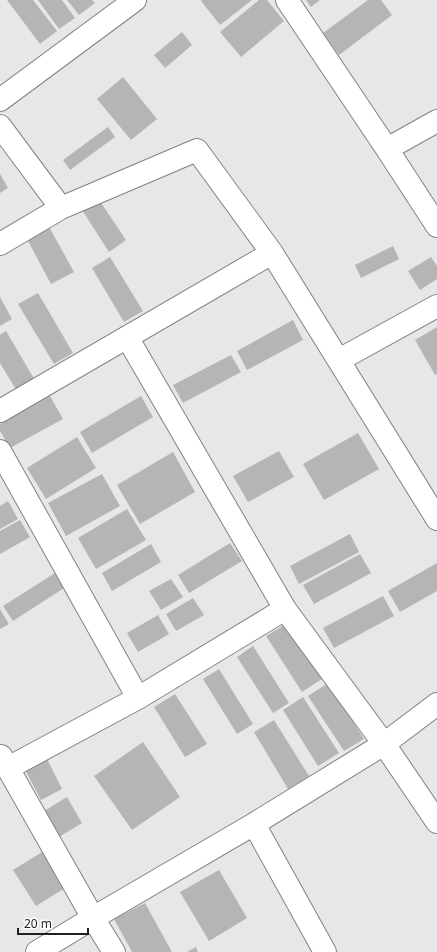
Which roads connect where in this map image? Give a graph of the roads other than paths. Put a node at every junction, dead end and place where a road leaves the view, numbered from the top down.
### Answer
1 (135, 0) edge
2 (287, 0) edge
3 (0, 100) edge
4 (437, 121) edge
5 (0, 126) edge
6 (387, 149) junction
7 (61, 208) junction
8 (437, 226) edge
9 (0, 244) edge
10 (272, 253) junction
11 (437, 306) edge
12 (127, 337) junction
13 (339, 360) junction
14 (0, 411) edge
15 (0, 451) edge
16 (437, 518) edge
17 (285, 608) junction
18 (138, 698) junction
19 (437, 704) edge
20 (384, 744) junction
21 (4, 761) edge
22 (437, 822) edge
23 (254, 824) junction
24 (93, 918) junction
25 (37, 952) edge
26 (114, 952) edge
27 (325, 952) edge

1 - 3 street
2 - 6 street
4 - 6 street
5 - 7 street
6 - 8 street
7 - 9 street
7 - 10 street
10 - 12 street
10 - 13 street
11 - 13 street
12 - 14 street
12 - 17 street
13 - 16 street
15 - 18 street
17 - 18 street
17 - 20 street
18 - 21 street
19 - 20 street
20 - 22 street
20 - 23 street
21 - 24 street
23 - 24 street
23 - 27 street
24 - 25 street
24 - 26 street

